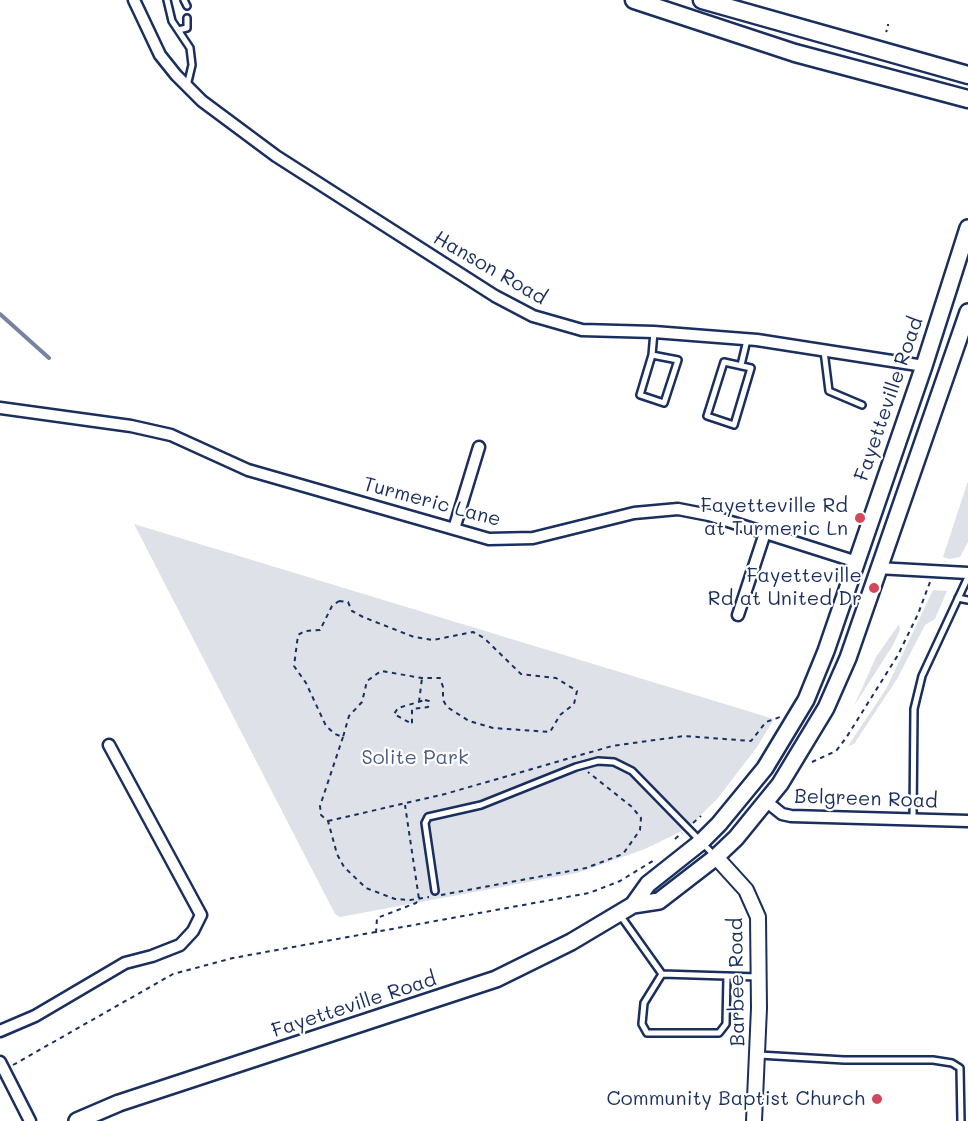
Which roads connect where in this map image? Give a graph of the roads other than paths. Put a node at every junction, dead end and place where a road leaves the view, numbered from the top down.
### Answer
1 (134, 0) edge
2 (167, 0) edge
3 (634, 0) edge
4 (702, 0) edge
5 (187, 18) dead end
6 (178, 30) junction
7 (968, 75) edge
8 (187, 87) junction
9 (968, 99) edge
10 (968, 228) edge
11 (968, 312) edge
12 (654, 332) junction
13 (747, 340) junction
14 (824, 350) junction
15 (652, 355) junction
16 (741, 365) junction
17 (924, 366) junction
18 (862, 405) dead end
19 (0, 408) edge
20 (479, 447) dead end
21 (454, 529) junction
22 (765, 533) junction
23 (857, 562) junction
24 (877, 568) junction
25 (968, 575) edge
26 (958, 598) junction
27 (968, 600) edge
28 (738, 615) dead end
29 (109, 745) dead end
30 (767, 802) junction
31 (913, 819) junction
32 (968, 820) edge
33 (702, 842) junction
34 (716, 857) junction
35 (435, 891) dead end
36 (633, 905) junction
37 (619, 914) junction
38 (662, 974) junction
39 (727, 976) junction
40 (759, 977) junction
41 (0, 1031) edge
42 (757, 1055) junction
43 (0, 1062) edge
44 (30, 1121) edge
45 (77, 1121) edge
46 (754, 1121) edge
47 (961, 1121) edge

1 - 8 street, Hanson Road
2 - 6 lane
3 - 9 main road
4 - 7 main road
5 - 6 lane
6 - 8 lane
8 - 12 street, Hanson Road
10 - 17 main road, Fayetteville Road
11 - 24 main road, Fayetteville Road
12 - 13 street, Hanson Road
12 - 15 lane
13 - 14 street, Hanson Road
13 - 16 lane
14 - 17 street, Hanson Road
14 - 18 lane
15 - 15 lane
16 - 16 lane
17 - 23 main road, Fayetteville Road
19 - 21 street, Turmeric Lane
20 - 21 street
21 - 22 street, Turmeric Lane
22 - 23 street, Turmeric Lane
22 - 28 street
23 - 33 main road, Fayetteville Road
24 - 25 street
24 - 30 main road, Fayetteville Road
25 - 26 lane
26 - 27 lane
26 - 31 lane
29 - 41 street
30 - 31 street, Belgreen Road
30 - 34 main road, Fayetteville Road
31 - 32 street, Belgreen Road
33 - 34 lane
33 - 35 lane
33 - 36 main road, Fayetteville Road
34 - 36 main road, Fayetteville Road
34 - 40 street, Barbee Road
36 - 37 main road, Fayetteville Road
37 - 38 lane
37 - 45 main road, Fayetteville Road
38 - 39 lane
38 - 39 lane
39 - 40 lane
40 - 42 street, Barbee Road
42 - 46 street, Barbee Road
42 - 47 lane
43 - 44 street

